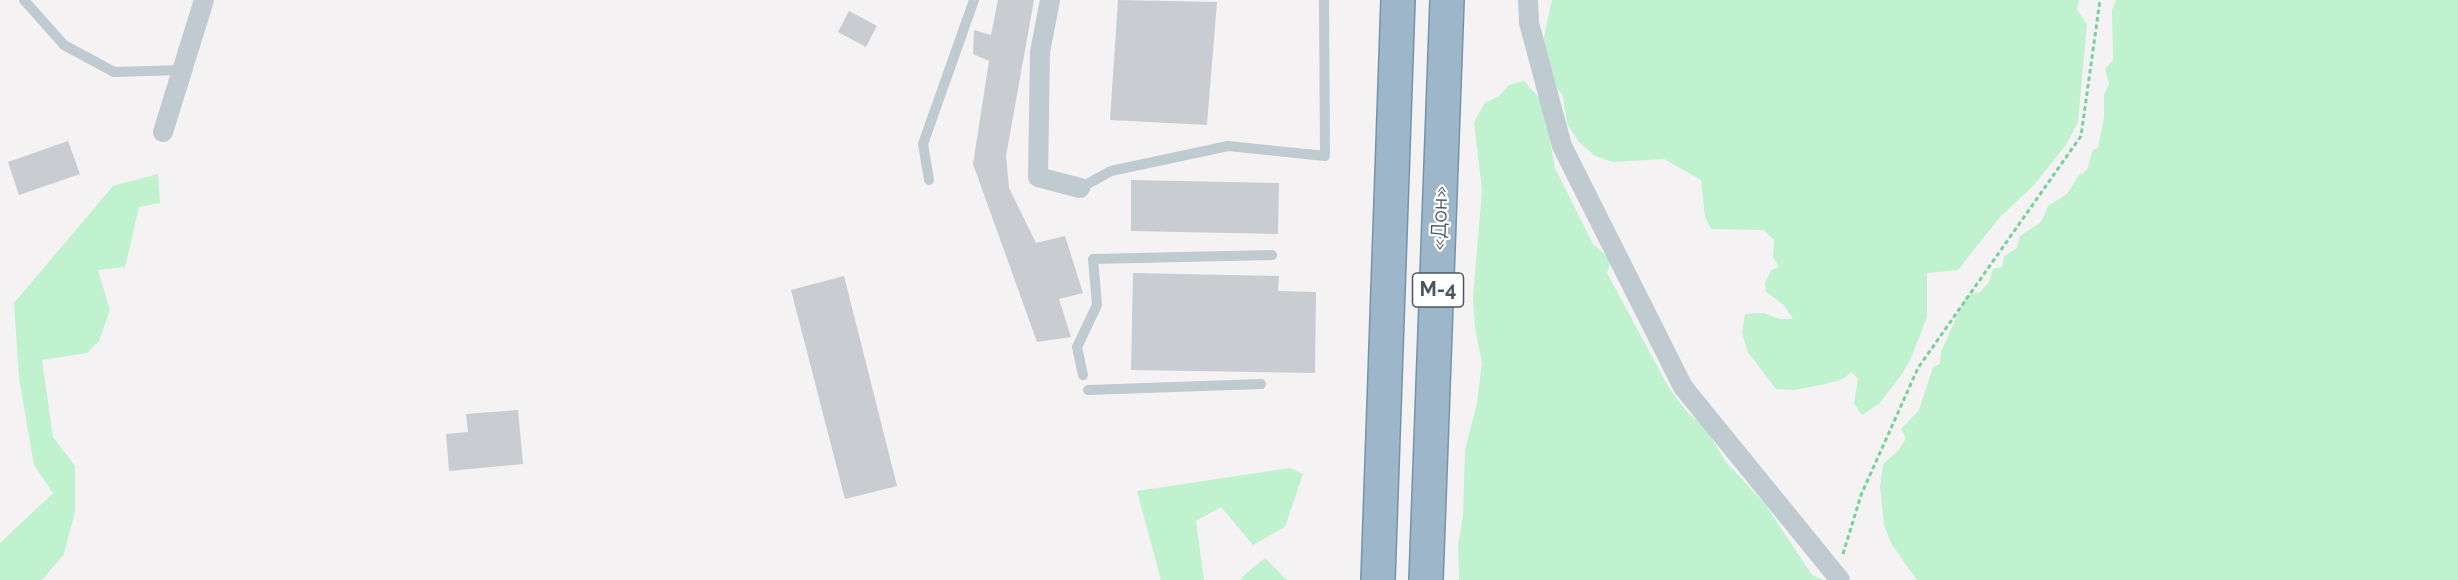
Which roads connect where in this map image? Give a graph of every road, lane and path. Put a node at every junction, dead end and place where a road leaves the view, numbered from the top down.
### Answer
1 (24, 0) edge
2 (204, 0) edge
3 (974, 0) edge
4 (1050, 0) edge
5 (1324, 0) edge
6 (1398, 0) edge
7 (1447, 0) edge
8 (1528, 0) edge
9 (2100, 0) edge
10 (183, 70) junction
11 (164, 132) dead end
12 (929, 180) dead end
13 (1080, 188) joint
14 (1272, 255) dead end
15 (1083, 375) dead end
16 (1262, 384) dead end
17 (1088, 390) dead end
18 (1838, 578) edge
19 (1378, 580) edge
20 (1426, 580) edge

1 - 10 lane
2 - 10 street
3 - 12 lane
4 - 13 street
5 - 13 lane
6 - 19 highway, М-4
7 - 20 highway, «Дон» / М-4
8 - 18 street
9 - 18 path
10 - 11 street
14 - 15 lane
16 - 17 lane

